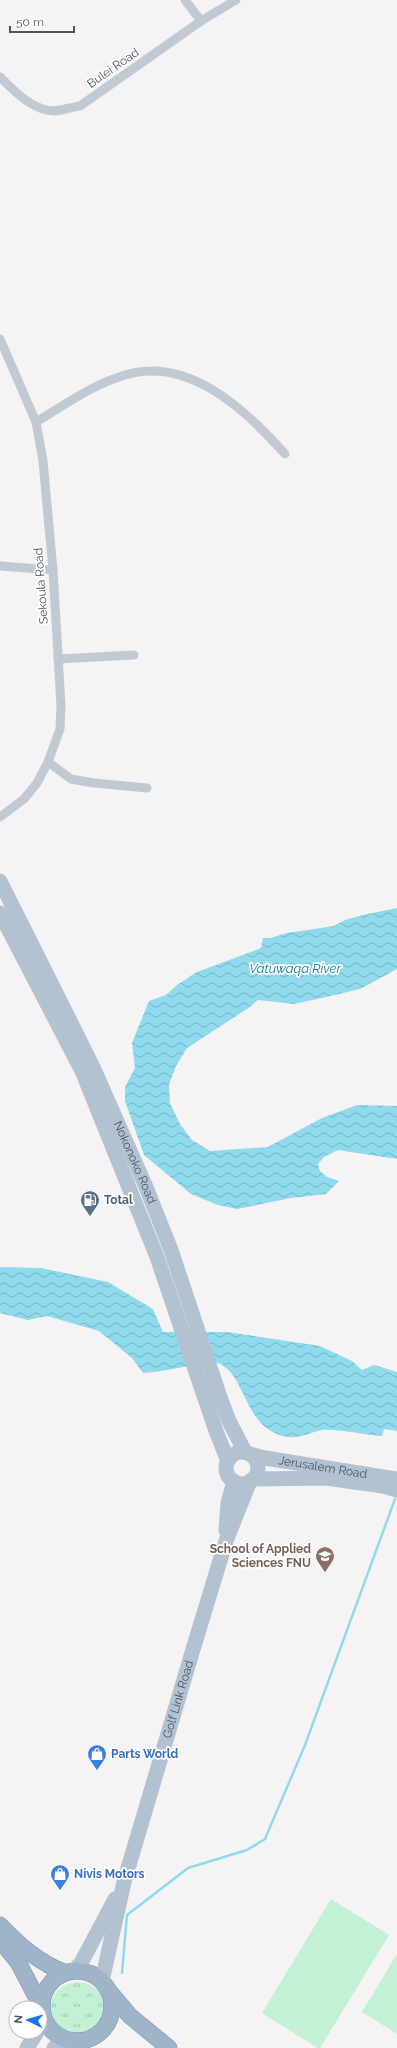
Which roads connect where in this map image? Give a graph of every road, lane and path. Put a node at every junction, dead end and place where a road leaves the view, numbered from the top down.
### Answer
1 (185, 0) edge
2 (236, 0) edge
3 (201, 21) junction
4 (0, 78) edge
5 (0, 339) edge
6 (36, 422) junction
7 (285, 454) dead end
8 (0, 566) edge
9 (53, 570) junction
10 (134, 655) dead end
11 (58, 659) junction
12 (48, 762) junction
13 (147, 788) dead end
14 (0, 817) edge
15 (0, 882) edge
16 (0, 913) edge
17 (104, 1108) junction
18 (205, 1372) junction
19 (247, 1453) junction
20 (228, 1461) junction
21 (397, 1479) edge
22 (252, 1480) junction
23 (234, 1481) junction
24 (397, 1490) edge
25 (226, 1541) junction
26 (124, 1882) junction
27 (0, 1924) edge
28 (0, 1940) edge
29 (70, 1972) junction
30 (104, 1985) junction
31 (33, 2000) edge
32 (43, 2000) edge
33 (48, 2027) edge
34 (69, 2044) edge
35 (169, 2048) edge

1 - 3 street
2 - 3 street, Bulei Road
3 - 4 street, Bulei Road
5 - 6 street, Sekoula Road
6 - 7 street
6 - 9 street, Sekoula Road
8 - 9 street
9 - 11 street, Sekoula Road
10 - 11 street
11 - 12 street, Sekoula Road
12 - 13 street
12 - 14 street, Sekoula Road
15 - 17 main road, Nokonoko Road
16 - 17 main road, Nokonoko Road
17 - 18 main road, Nokonoko Road
18 - 19 main road, Nokonoko Road
18 - 20 main road, Nokonoko Road
19 - 20 main road
19 - 21 main road, Jerusalem Road
19 - 22 main road
20 - 23 main road
22 - 23 main road
22 - 24 main road, Jerusalem Road
22 - 25 main road, Golf Link Road
23 - 25 main road, Golf Link Road
25 - 26 main road, Golf Link Road
26 - 29 main road, Golf Link Road
26 - 30 main road, Golf Link Road
27 - 29 highway
28 - 31 highway
29 - 30 highway
29 - 32 highway
30 - 34 highway
30 - 35 highway
33 - 34 highway

